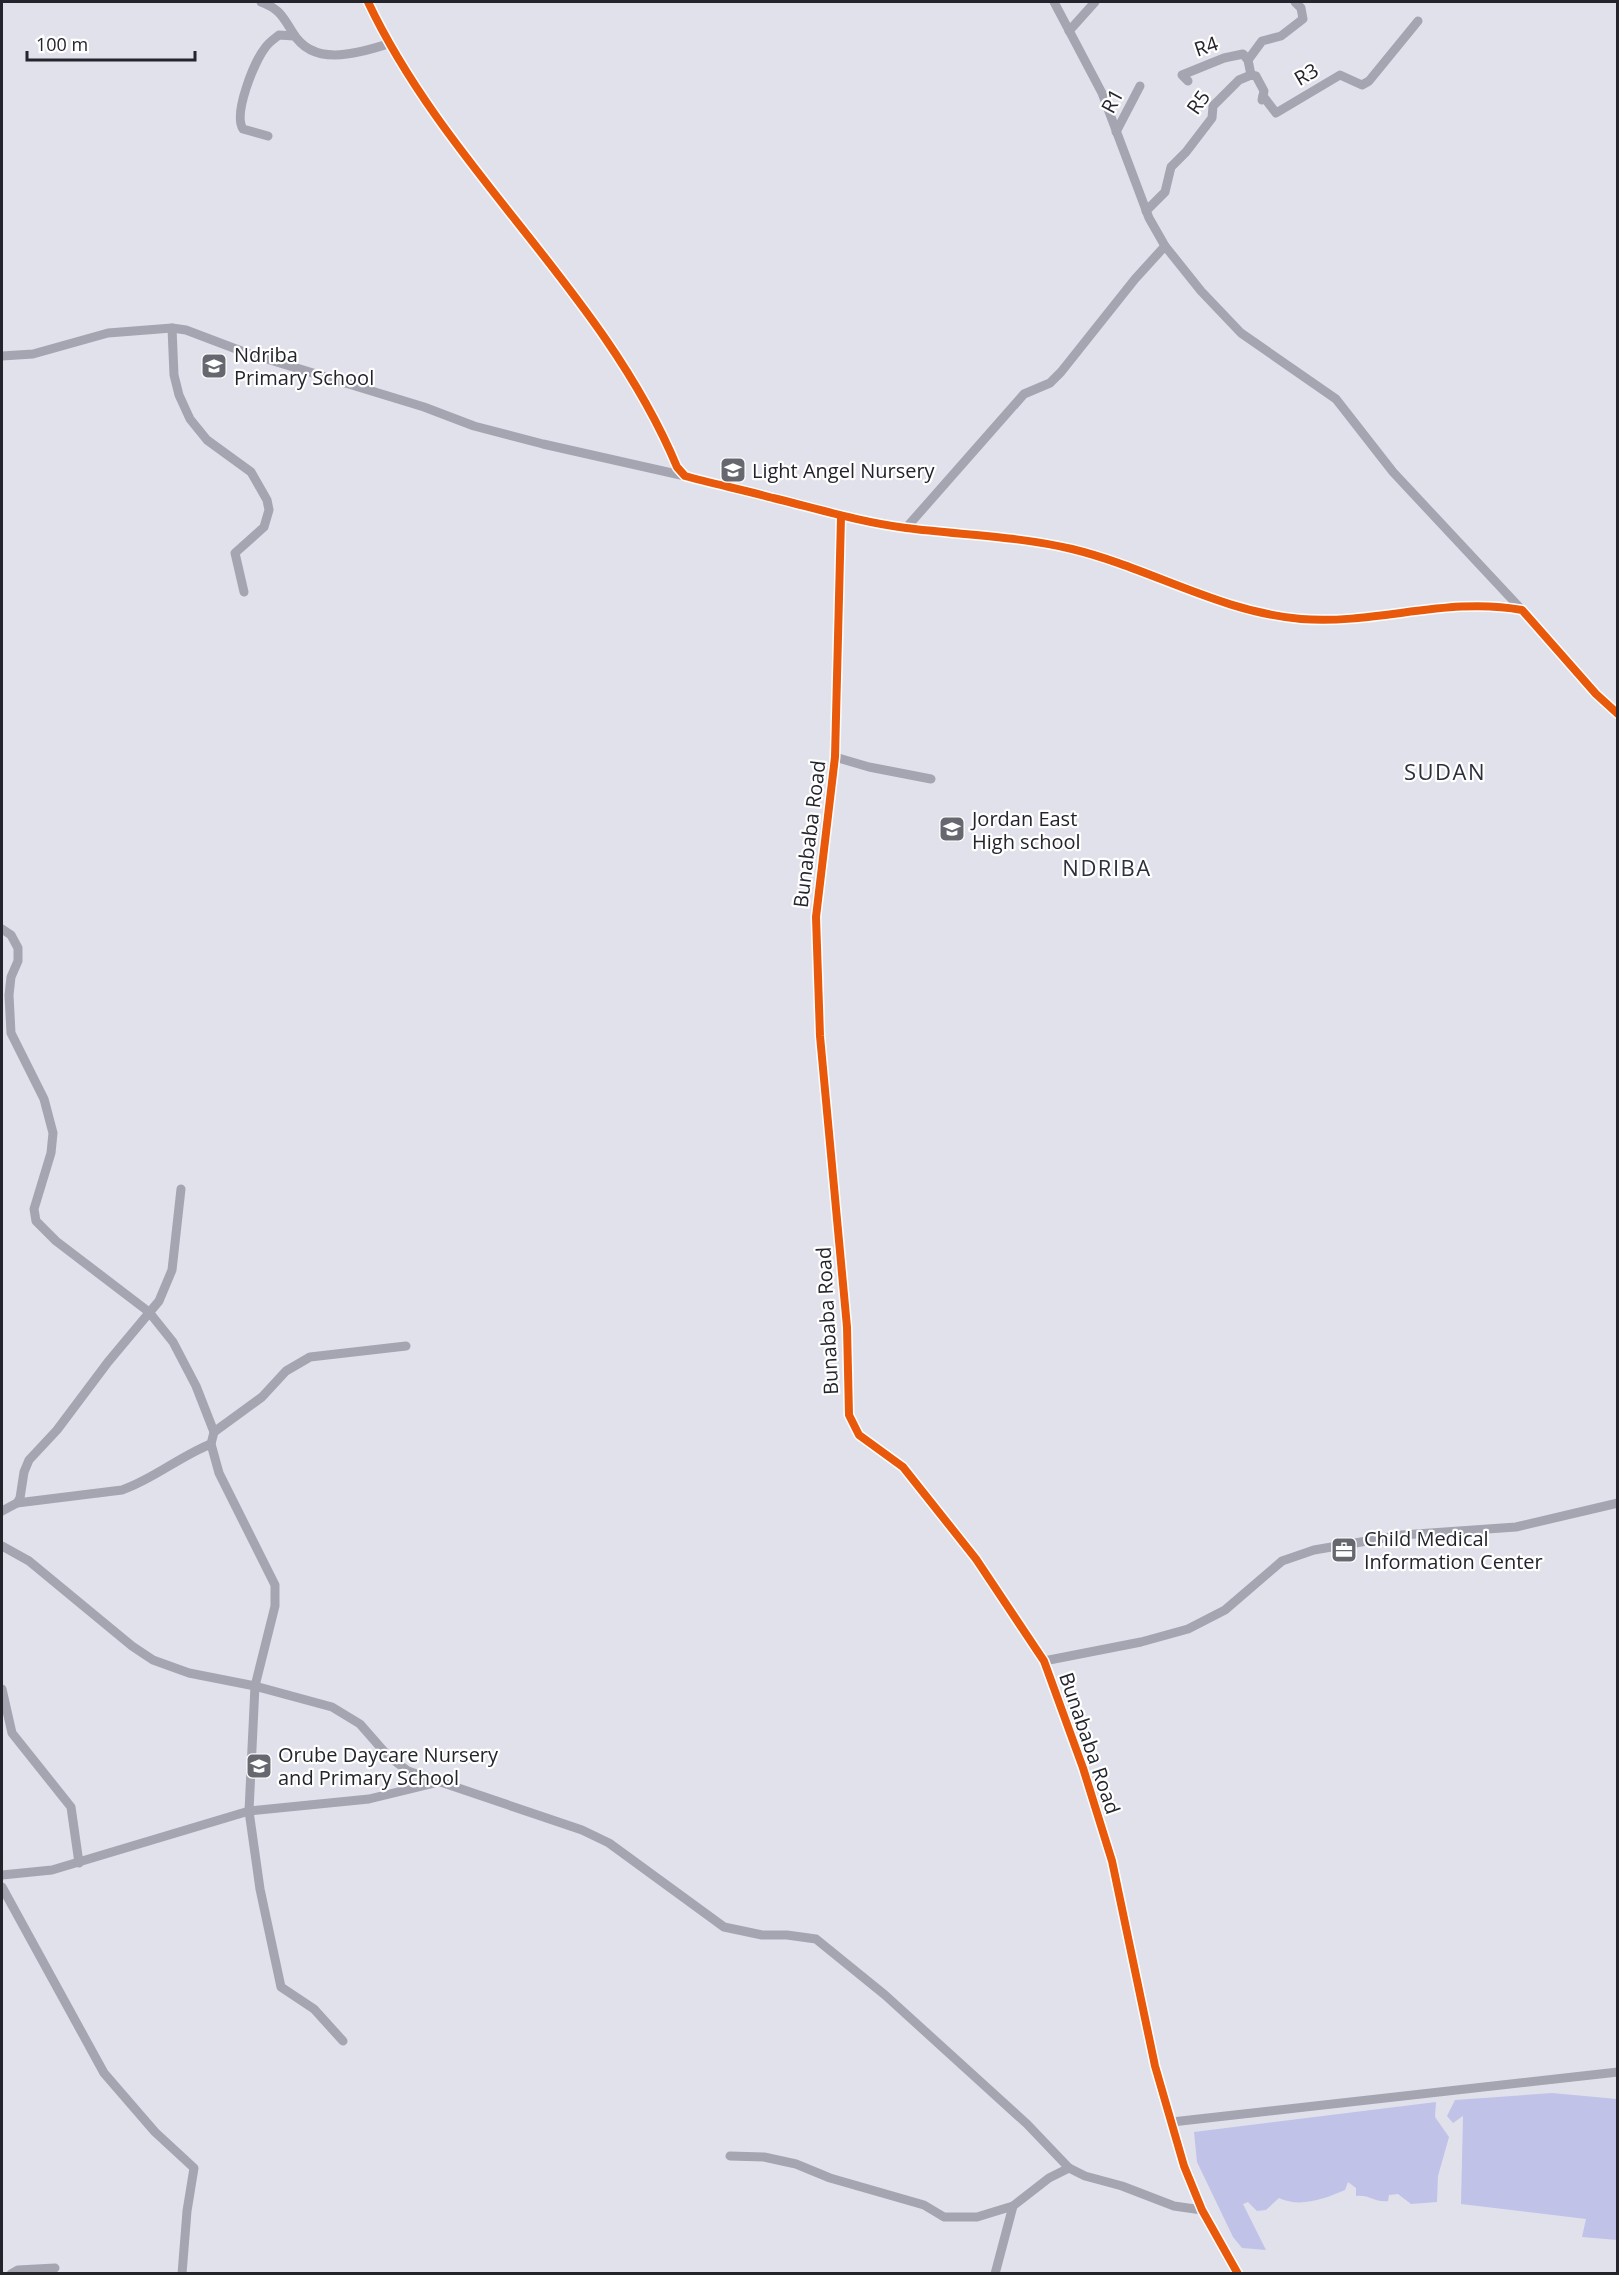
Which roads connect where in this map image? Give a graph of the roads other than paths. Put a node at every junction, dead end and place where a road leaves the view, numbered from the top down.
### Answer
1 (261, 2) edge
2 (368, 2) edge
3 (1054, 2) edge
4 (1095, 2) edge
5 (1295, 2) edge
6 (1418, 21) dead end
7 (1069, 31) junction
8 (294, 36) junction
9 (388, 44) junction
10 (1248, 60) junction
11 (1251, 75) junction
12 (1188, 81) dead end
13 (1140, 86) dead end
14 (1116, 132) junction
15 (268, 136) dead end
16 (1146, 210) junction
17 (1166, 246) junction
18 (172, 328) junction
19 (2, 356) edge
20 (685, 476) junction
21 (841, 518) junction
22 (906, 528) junction
23 (244, 592) dead end
24 (1522, 610) junction
25 (1617, 714) edge
26 (835, 757) junction
27 (931, 779) dead end
28 (2, 928) edge
29 (181, 1189) dead end
30 (149, 1312) junction
31 (406, 1347) dead end
32 (214, 1432) junction
33 (211, 1444) junction
34 (17, 1503) junction
35 (1617, 1503) edge
36 (2, 1511) edge
37 (2, 1546) edge
38 (1044, 1661) junction
39 (255, 1686) junction
40 (2, 1689) edge
41 (439, 1782) junction
42 (249, 1811) junction
43 (79, 1863) junction
44 (2, 1875) edge
45 (15, 1876) junction
46 (3, 1888) edge
47 (343, 2041) dead end
48 (1617, 2072) edge
49 (1172, 2122) junction
50 (730, 2156) dead end
51 (1069, 2168) junction
52 (1013, 2206) junction
53 (1202, 2210) junction
54 (55, 2268) dead end
55 (10, 2274) edge
56 (182, 2274) edge
57 (995, 2274) edge
58 (1238, 2274) edge

1 - 8 street
2 - 9 street
3 - 7 street
4 - 7 street
5 - 10 street
6 - 11 street, R3
7 - 14 street
8 - 9 street
8 - 15 street
9 - 20 street
10 - 11 street
10 - 12 street, R4
11 - 16 street, R5
13 - 14 street, R1
14 - 16 street
16 - 17 street
17 - 22 street
17 - 24 street
18 - 19 street
18 - 20 street
18 - 23 street
20 - 21 street
21 - 22 street
21 - 26 street, Bunababa Road
22 - 24 street
24 - 25 street
26 - 27 street
26 - 38 street, Bunababa Road
28 - 30 street
29 - 30 street
30 - 32 street
30 - 34 street
31 - 32 street
32 - 33 street
33 - 34 street
33 - 39 street
34 - 36 street
35 - 38 street
37 - 39 street
38 - 49 street, Bunababa Road
39 - 41 street
39 - 42 street
40 - 43 street
41 - 42 street
41 - 51 street
42 - 43 street
42 - 47 street
43 - 45 street
44 - 45 street
45 - 46 street
46 - 56 street
48 - 49 street
49 - 53 street, Bunababa Road
50 - 52 street
51 - 52 street
51 - 53 street
52 - 57 street
53 - 58 street, Bunababa Road
54 - 55 street

